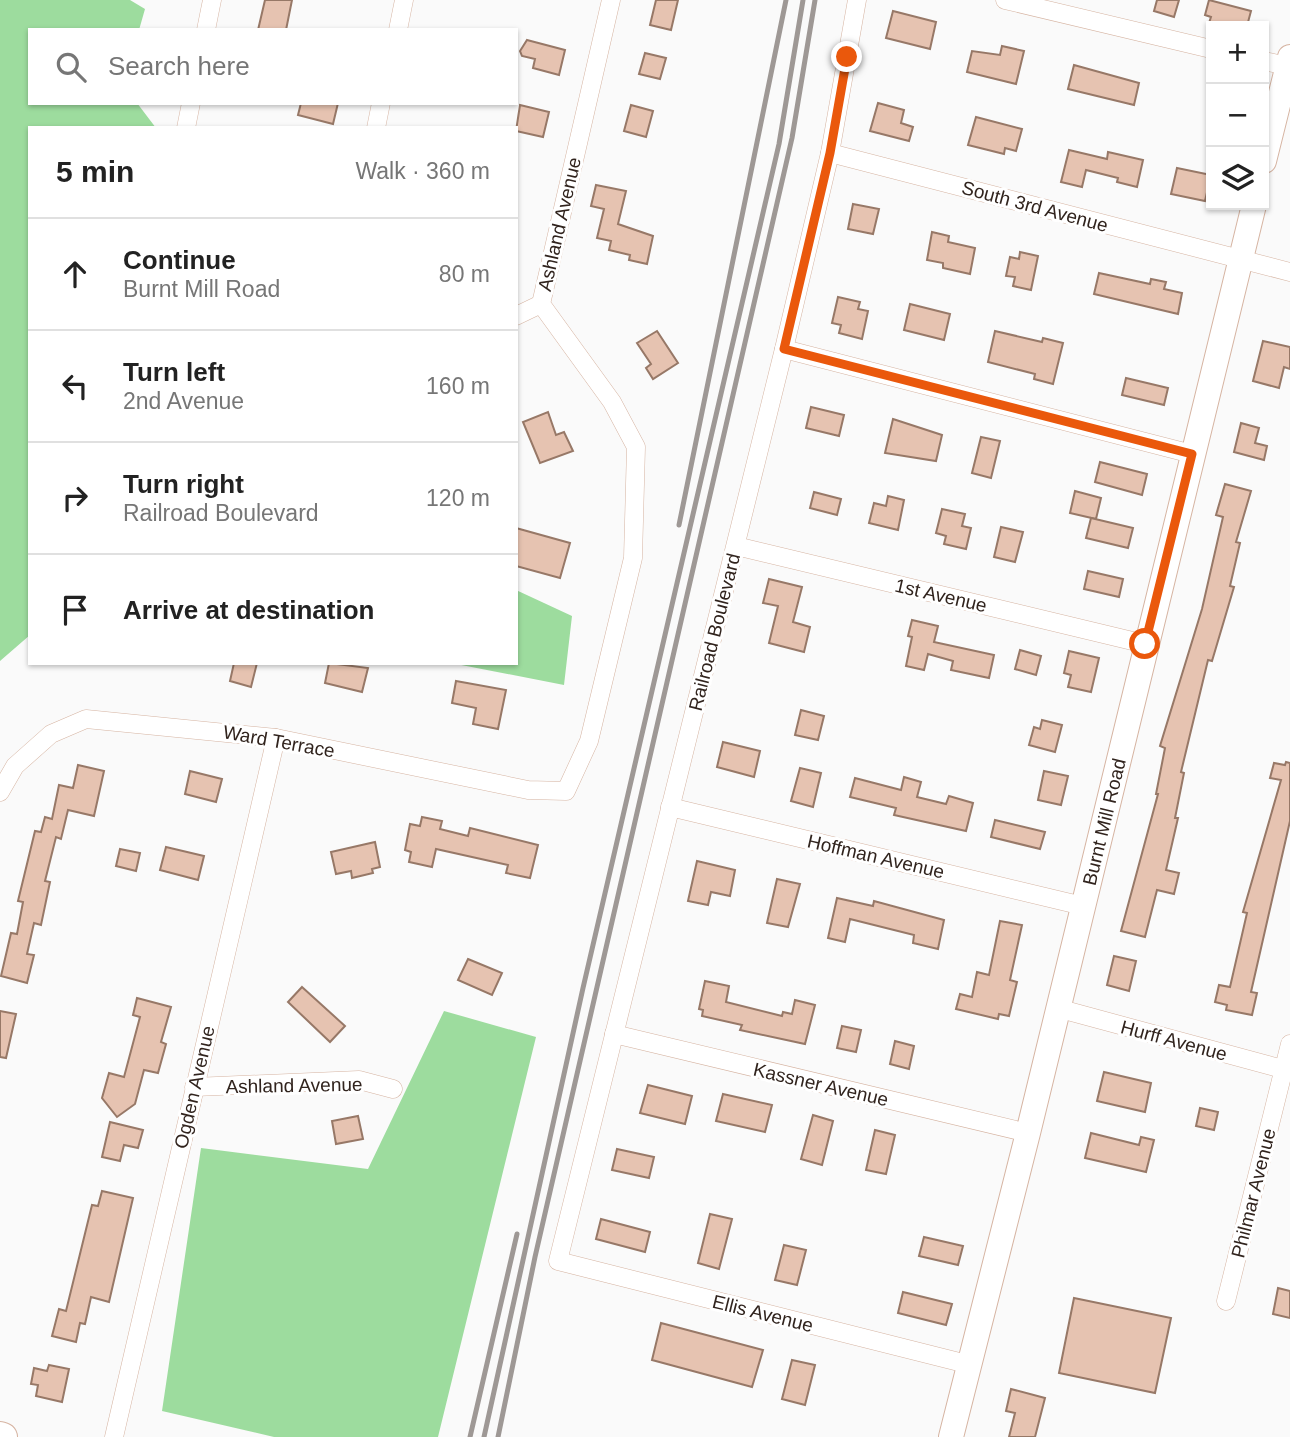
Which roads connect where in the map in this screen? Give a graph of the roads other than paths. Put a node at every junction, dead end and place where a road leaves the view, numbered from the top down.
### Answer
1 (212, 0) edge
2 (404, 0) edge
3 (611, 0) edge
4 (857, 0) edge
5 (1005, 0) edge
6 (206, 28) edge
7 (398, 28) edge
8 (1206, 47) edge
9 (1280, 62) edge
10 (191, 105) edge
11 (382, 105) edge
12 (186, 126) edge
13 (376, 126) edge
14 (1266, 147) edge
15 (830, 153) junction
16 (1253, 210) edge
17 (1241, 260) junction
18 (1290, 272) edge
19 (541, 304) junction
20 (518, 315) edge
21 (784, 349) junction
22 (1192, 454) junction
23 (736, 546) junction
24 (1145, 644) junction
25 (276, 738) junction
26 (4, 784) edge
27 (566, 791) joint
28 (670, 807) junction
29 (1083, 906) junction
30 (1057, 1008) junction
31 (614, 1034) junction
32 (1290, 1044) edge
33 (1287, 1071) edge
34 (194, 1087) junction
35 (393, 1089) dead end
36 (1028, 1133) junction
37 (558, 1261) joint
38 (1226, 1301) dead end
39 (967, 1364) junction
40 (114, 1437) edge
41 (951, 1437) edge

1 - 6 street
2 - 7 street
3 - 19 street, Ashland Avenue
4 - 15 street, Railroad Boulevard
5 - 8 street
9 - 14 main road
10 - 12 street
11 - 13 street
15 - 17 street, South 3rd Avenue
15 - 21 street, Railroad Boulevard
16 - 17 main road, Burnt Mill Road
17 - 18 street, South 3rd Avenue
17 - 22 main road, Burnt Mill Road
19 - 20 street
19 - 27 street, Ashland Avenue
21 - 22 street
21 - 23 street, Railroad Boulevard
22 - 24 main road, Burnt Mill Road
23 - 24 street, 1st Avenue
23 - 28 street, Railroad Boulevard
24 - 29 main road, Burnt Mill Road
25 - 26 street, Ward Terrace
25 - 27 street, Ward Terrace
25 - 34 street, Ogden Avenue
28 - 29 street, Hoffman Avenue
28 - 31 street, Railroad Boulevard
29 - 30 main road, Burnt Mill Road
30 - 33 street, Hurff Avenue
30 - 36 main road, Burnt Mill Road
31 - 36 street, Kassner Avenue
31 - 37 street, Railroad Boulevard
32 - 33 street, Philmar Avenue
33 - 38 street, Philmar Avenue
34 - 35 street, Ashland Avenue
34 - 40 street, Ogden Avenue
36 - 39 main road, Burnt Mill Road
37 - 39 street, Ellis Avenue
39 - 41 main road, Burnt Mill Road

